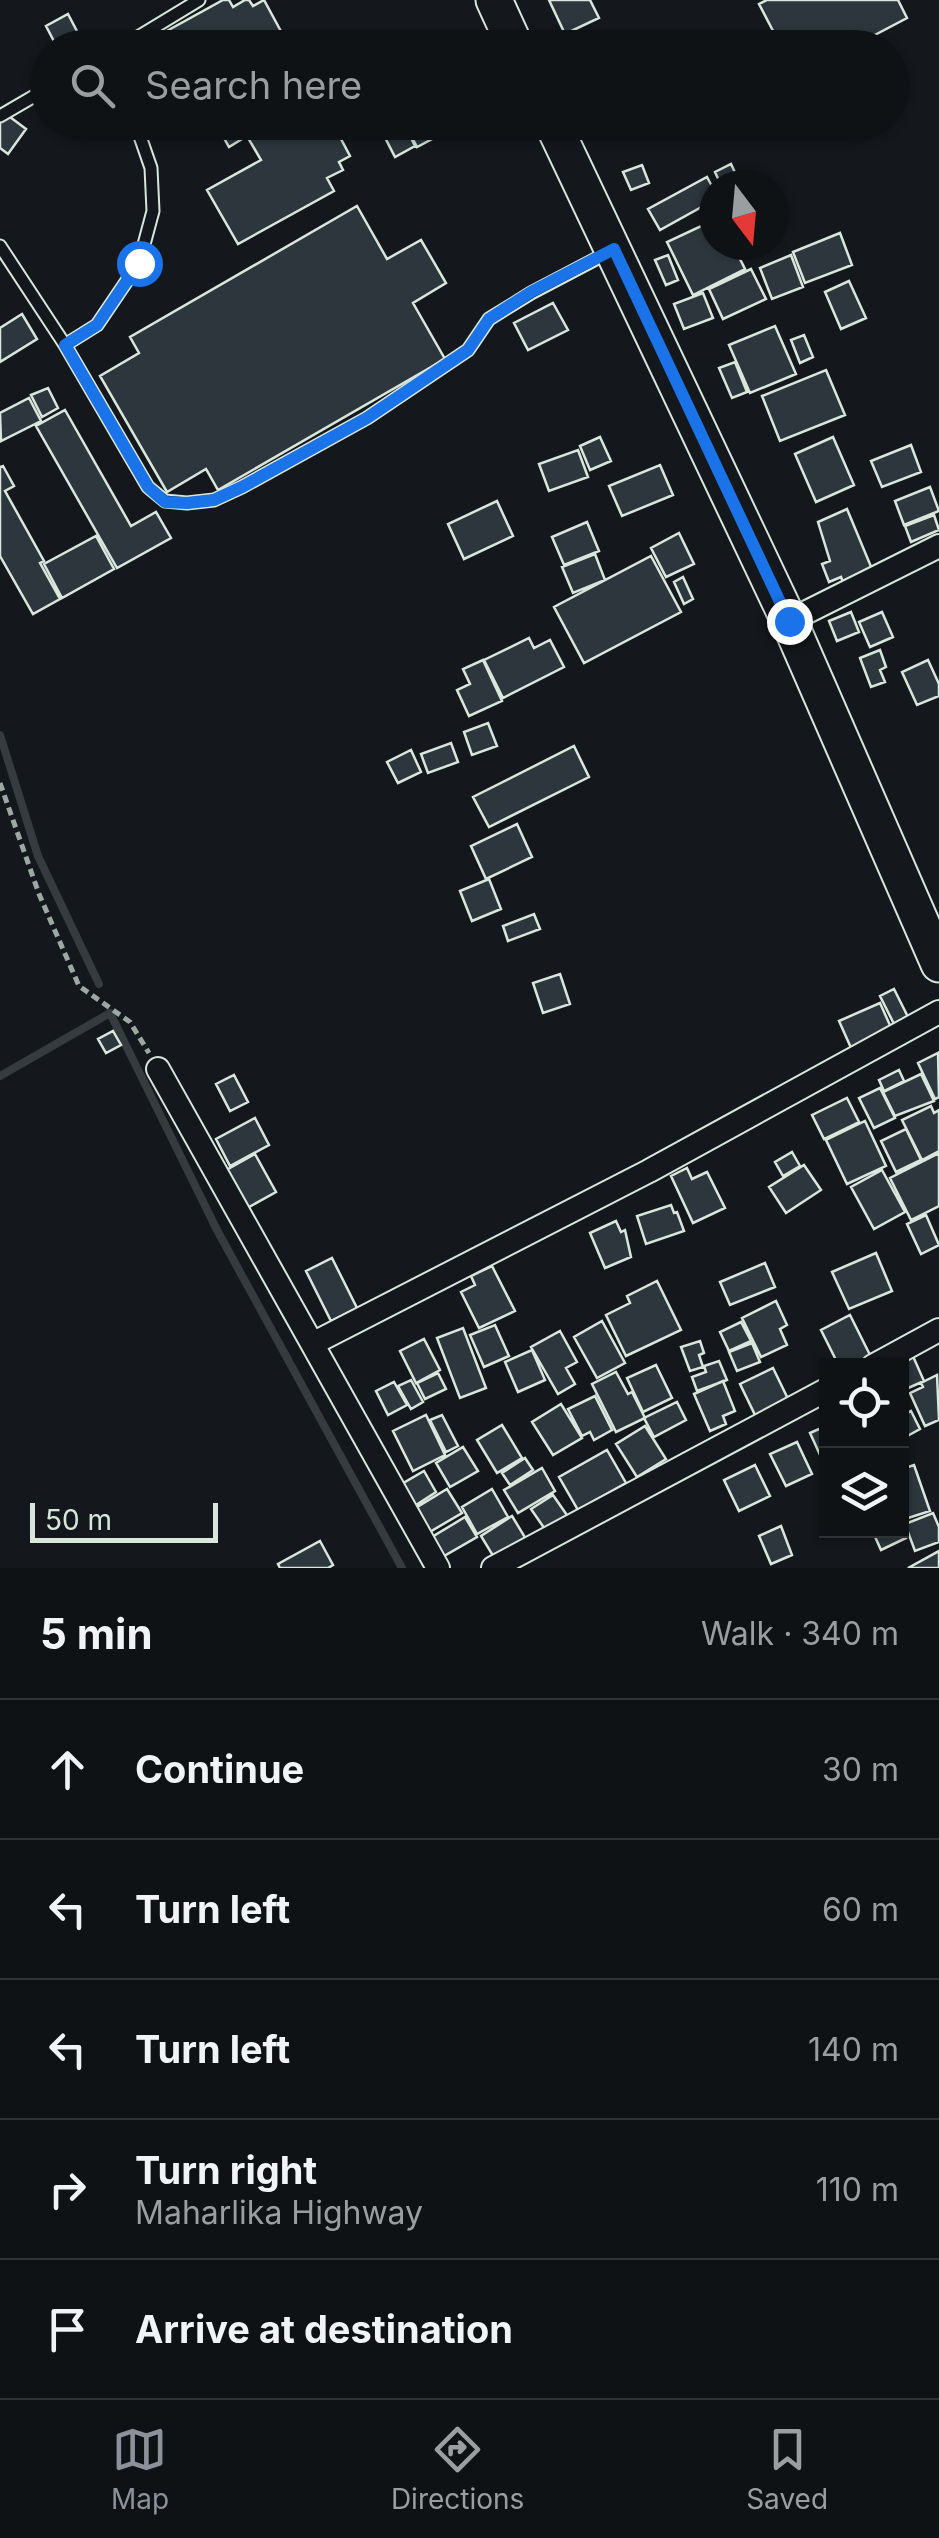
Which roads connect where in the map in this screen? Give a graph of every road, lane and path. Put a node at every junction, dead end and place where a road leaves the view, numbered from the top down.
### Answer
1 (199, 0) edge
2 (494, 0) edge
3 (150, 30) edge
4 (508, 30) edge
5 (30, 98) edge
6 (0, 116) edge
7 (141, 140) edge
8 (561, 140) edge
9 (0, 246) edge
10 (614, 249) junction
11 (65, 345) junction
12 (939, 546) edge
13 (789, 621) junction
14 (0, 784) edge
15 (939, 964) edge
16 (939, 1012) edge
17 (158, 1069) joint
18 (939, 1330) edge
19 (314, 1343) junction
20 (888, 1358) edge
21 (819, 1394) edge
22 (438, 1568) edge
23 (494, 1568) edge

1 - 3 lane
2 - 4 main road
5 - 6 lane
7 - 11 lane
8 - 10 main road
9 - 11 lane
10 - 11 lane
10 - 13 main road
12 - 13 street
13 - 15 main road
14 - 17 path
16 - 19 street
17 - 19 street
18 - 20 street
19 - 22 street
21 - 23 street

